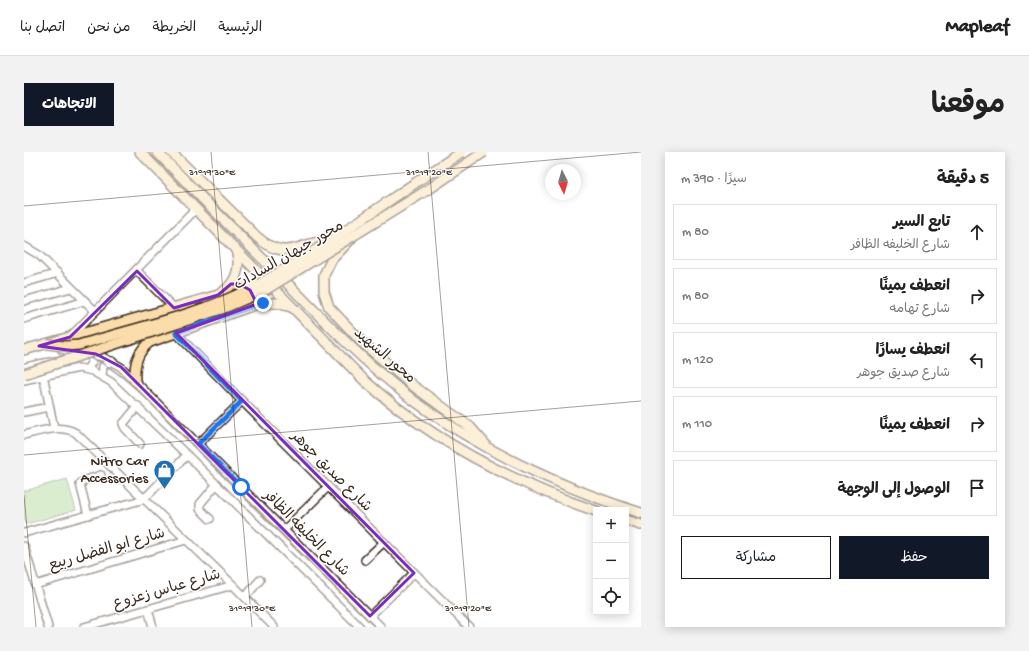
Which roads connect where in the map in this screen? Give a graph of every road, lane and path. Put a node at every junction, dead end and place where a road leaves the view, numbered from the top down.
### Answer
1 (140, 152) edge
2 (156, 152) edge
3 (171, 152) edge
4 (462, 152) edge
5 (484, 152) edge
6 (196, 209) junction
7 (355, 235) junction
8 (332, 240) junction
9 (24, 246) edge
10 (236, 250) junction
11 (137, 271) junction
12 (58, 273) junction
13 (24, 283) edge
14 (231, 284) junction
15 (71, 288) junction
16 (85, 301) junction
17 (24, 302) edge
18 (257, 304) junction
19 (174, 308) junction
20 (293, 308) junction
21 (95, 311) junction
22 (24, 319) edge
23 (176, 333) junction
24 (70, 338) junction
25 (43, 345) junction
26 (24, 350) edge
27 (87, 352) junction
28 (112, 361) junction
29 (87, 369) junction
30 (24, 374) edge
31 (43, 375) junction
32 (102, 376) junction
33 (24, 380) edge
34 (135, 381) junction
35 (242, 401) junction
36 (138, 406) junction
37 (49, 407) junction
38 (24, 412) edge
39 (54, 428) junction
40 (24, 434) edge
41 (140, 444) dead end
42 (198, 444) junction
43 (488, 448) junction
44 (187, 454) junction
45 (101, 475) dead end
46 (217, 484) junction
47 (328, 487) junction
48 (144, 498) junction
49 (593, 510) edge
50 (641, 513) edge
51 (88, 515) junction
52 (210, 519) dead end
53 (629, 521) edge
54 (641, 525) edge
55 (284, 530) junction
56 (24, 533) edge
57 (186, 540) junction
58 (384, 542) junction
59 (24, 546) edge
60 (365, 560) dead end
61 (414, 574) junction
62 (260, 580) dead end
63 (35, 585) junction
64 (233, 585) junction
65 (245, 597) junction
66 (148, 609) junction
67 (370, 616) junction
68 (48, 627) edge
69 (84, 627) edge
70 (153, 627) edge
71 (274, 627) edge
72 (360, 627) edge
73 (381, 627) edge
74 (469, 627) edge

1 - 6 main road, محور الشهيد
2 - 43 main road, محور الشهيد
3 - 8 main road
4 - 8 main road, محور جيهان السادات, bridge
5 - 7 main road, محور جيهان السادات, bridge
6 - 10 main road, محور الشهيد
6 - 11 street
7 - 30 main road, محور جيهان السادات, bridge
7 - 43 main road, bridge
8 - 25 main road, محور جيهان السادات, bridge
9 - 12 street
10 - 14 main road
10 - 20 main road, محور الشهيد
11 - 19 street
11 - 21 street
12 - 13 street
12 - 15 street
14 - 18 main road
14 - 19 main road
15 - 16 street
15 - 17 street
16 - 21 street
16 - 22 street
18 - 20 main road
18 - 23 main road
19 - 24 main road
20 - 49 main road, محور الشهيد
21 - 24 street
23 - 34 main road
23 - 35 street, شارع صديق جوهر
24 - 25 main road
25 - 26 main road
25 - 27 street, شارع الخليفه الظافر
27 - 28 street, شارع الخليفه الظافر
27 - 29 street
28 - 32 street
28 - 34 street, شارع الخليفه الظافر
29 - 31 street, شارع الخليفه الظافر
29 - 32 street, شارع الخليفه الظافر
31 - 33 street, شارع الخليفه الظافر
31 - 37 street
32 - 36 street, شارع الخليفه الظافر
34 - 42 street, شارع الخليفه الظافر
35 - 42 street
35 - 47 street, شارع صديق جوهر
36 - 41 street
36 - 44 street, شارع الخليفه الظافر
37 - 38 street
37 - 39 street
39 - 40 street
39 - 48 street
42 - 55 street, شارع الخليفه الظافر
43 - 50 main road, محور الشهيد
44 - 46 street, شارع الخليفه الظافر
44 - 48 street
45 - 51 street
46 - 52 street
46 - 72 street, شارع الخليفه الظافر
47 - 55 street
47 - 58 street, شارع صديق جوهر
48 - 51 street
48 - 57 street
51 - 56 street
53 - 54 main road
55 - 67 street, شارع الخليفه الظافر
57 - 63 street, شارع ابو الفضل ربيع
57 - 64 street
58 - 60 street
58 - 61 street, شارع صديق جوهر
59 - 63 street
61 - 67 street
61 - 74 street, شارع صديق جوهر
62 - 65 street
63 - 68 street
64 - 65 street
64 - 66 street, شارع عباس زعزوع
65 - 71 street
66 - 69 street, شارع عباس زعزوع
66 - 70 street
67 - 73 street, شارع الخليفه الظافر

